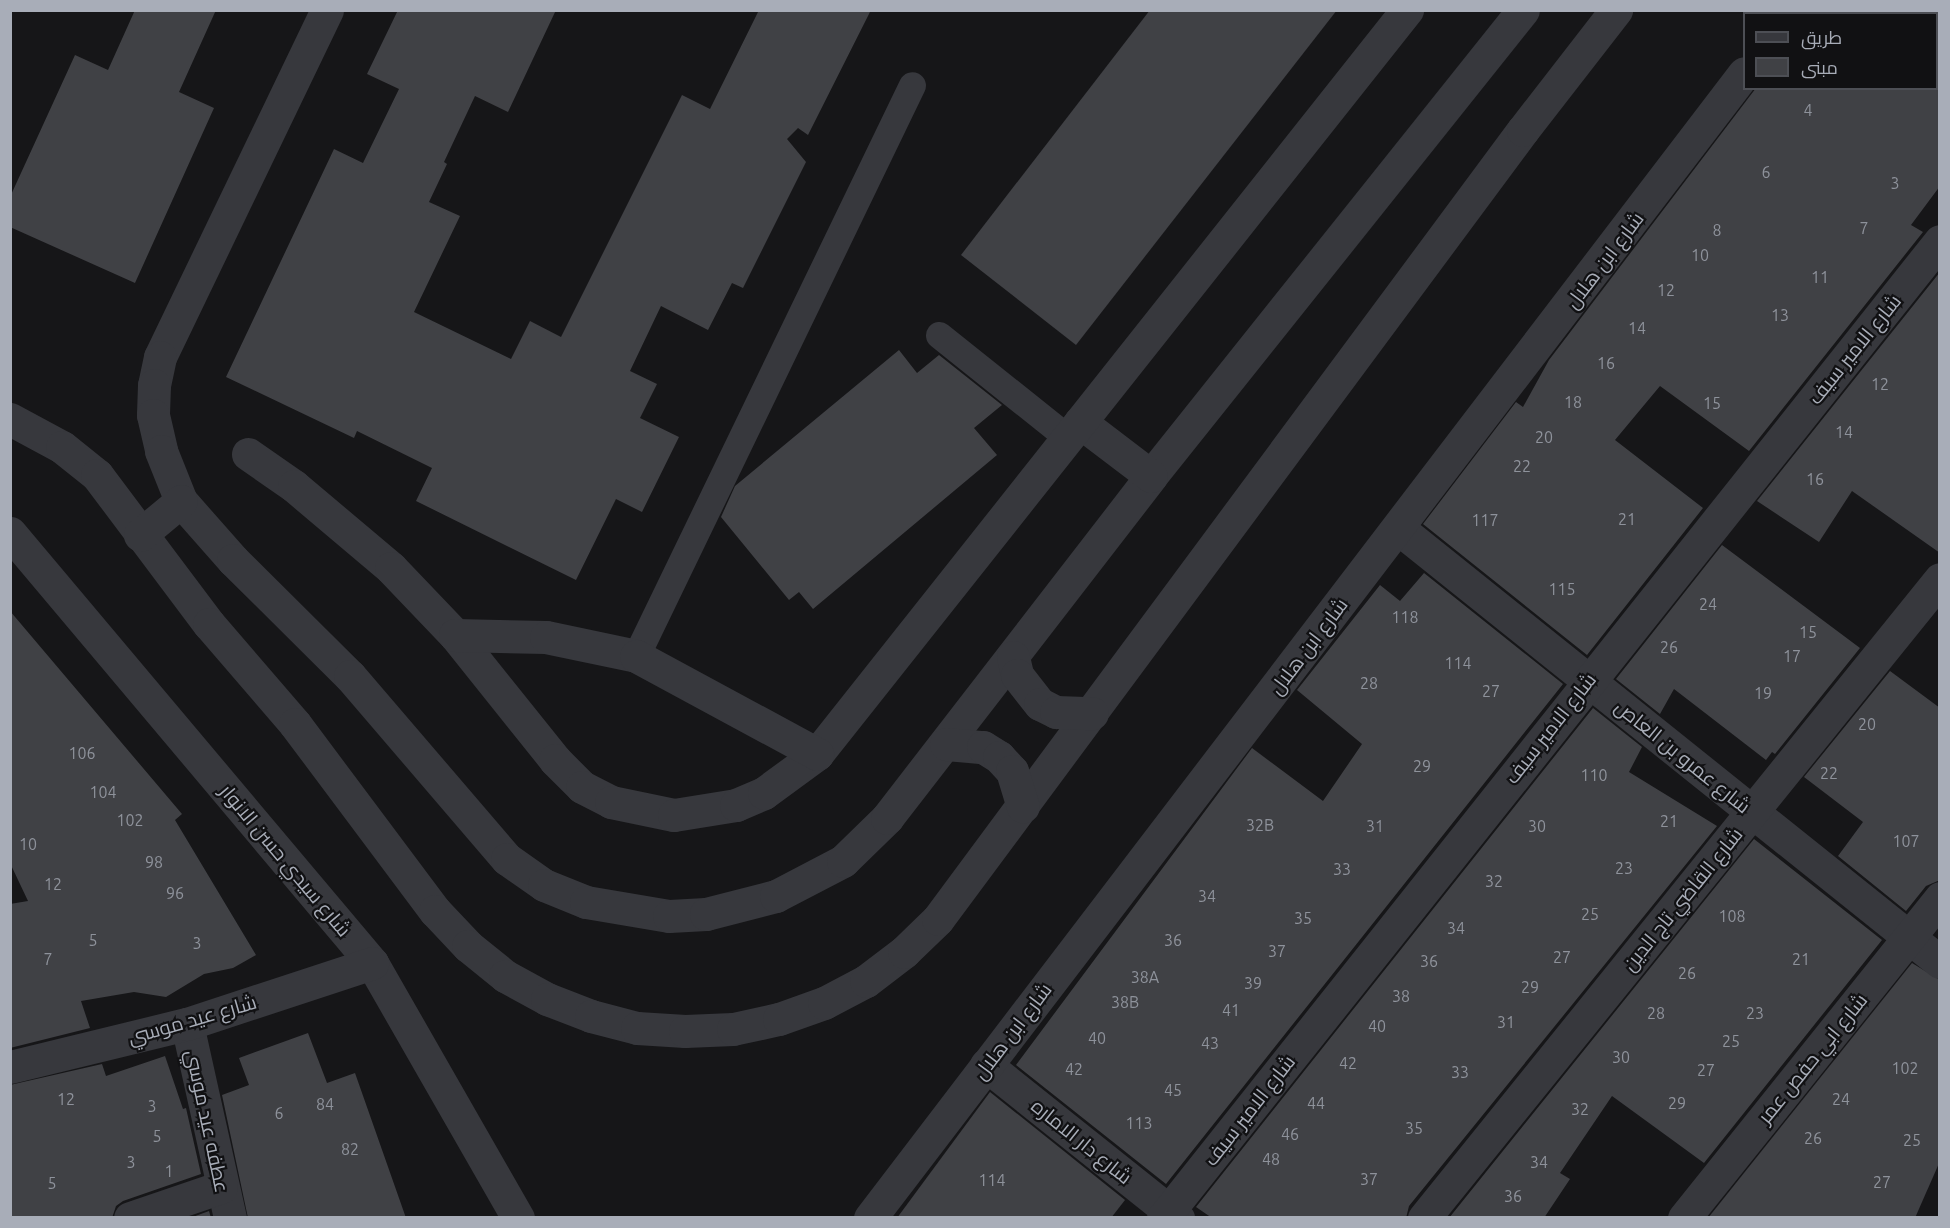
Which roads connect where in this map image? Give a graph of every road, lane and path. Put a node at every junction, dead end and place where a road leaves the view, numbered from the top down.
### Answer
1 (327, 10) edge
2 (1407, 10) edge
3 (1523, 10) edge
4 (1616, 10) edge
5 (1743, 74) edge
6 (912, 85) dead end
7 (1940, 241) edge
8 (939, 335) dead end
9 (10, 419) edge
10 (1074, 430) junction
11 (248, 454) dead end
12 (1150, 476) junction
13 (181, 501) junction
14 (1398, 528) junction
15 (10, 533) edge
16 (140, 535) junction
17 (1940, 579) edge
18 (456, 635) junction
19 (636, 656) junction
20 (1013, 657) junction
21 (1588, 680) junction
22 (1092, 713) junction
23 (946, 744) junction
24 (817, 754) junction
25 (1023, 806) junction
26 (1752, 812) junction
27 (1940, 898) edge
28 (1908, 937) junction
29 (1940, 962) edge
30 (372, 963) junction
31 (187, 1024) junction
32 (986, 1065) junction
33 (10, 1066) edge
34 (226, 1202) edge
35 (1170, 1215) edge
36 (130, 1218) edge
37 (518, 1218) edge
38 (870, 1218) edge
39 (1424, 1218) edge
40 (1684, 1218) edge

1 - 13 street
2 - 10 street
3 - 12 street
4 - 22 street
5 - 14 street, شارع ابن هلال
6 - 19 lane
7 - 21 street, شارع الامير سيف
8 - 10 lane
9 - 16 street
10 - 12 street
10 - 24 street
11 - 18 street
12 - 20 street
13 - 16 street
13 - 23 street
14 - 21 street, شارع عمرو بن العاص
14 - 32 street, شارع ابن هلال
15 - 30 street, شارع سيدي حسن الانوار
16 - 25 street
17 - 26 street, شارع القاضي تاج الدين
18 - 19 street
18 - 24 street
19 - 24 street
20 - 22 street
20 - 23 street
21 - 26 street, شارع عمرو بن العاص
21 - 35 street, شارع الامير سيف
22 - 25 street
23 - 25 street
26 - 28 street, شارع عمرو بن العاص
26 - 39 street, شارع القاضي تاج الدين
27 - 28 street, شارع ابي حفص عمر
28 - 29 street, شارع عمرو بن العاص
28 - 40 street, شارع ابي حفص عمر
30 - 31 street, شارع عيد موسي
30 - 37 street, شارع سيدي حسن الانوار
31 - 33 street, شارع عيد موسي
31 - 34 street, عطفه عيد موسي
32 - 35 street, شارع دار الاماره
32 - 38 street, شارع ابن هلال
34 - 36 street

